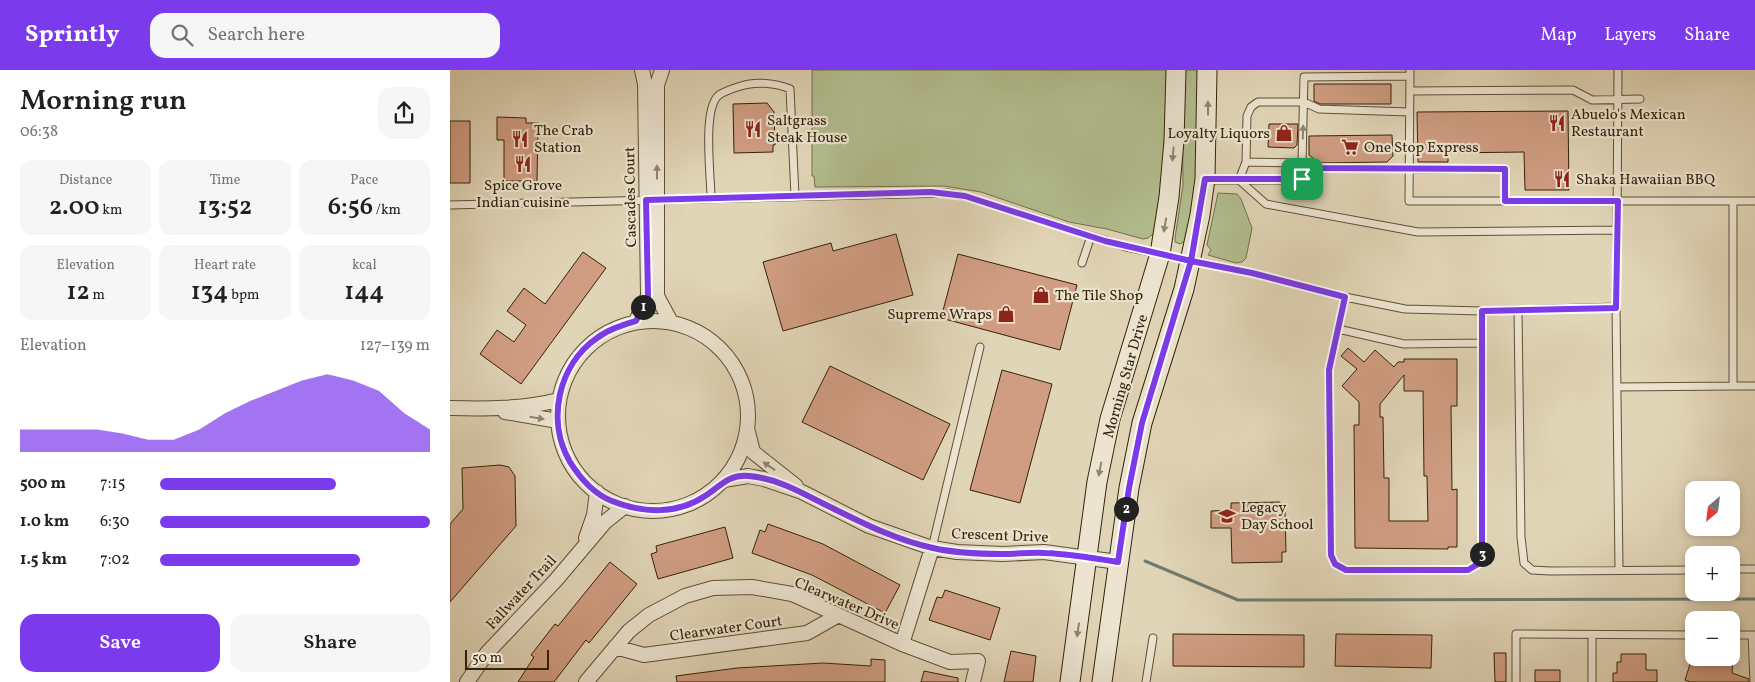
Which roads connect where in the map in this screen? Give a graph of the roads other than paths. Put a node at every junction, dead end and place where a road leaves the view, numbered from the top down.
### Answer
1 (642, 70) edge
2 (662, 70) edge
3 (1176, 70) edge
4 (1207, 70) edge
5 (1618, 70) edge
6 (1410, 73) edge
7 (1410, 91) junction
8 (1640, 98) dead end
9 (1618, 99) junction
10 (1304, 102) junction
11 (1409, 112) junction
12 (1246, 162) junction
13 (1305, 163) junction
14 (1408, 168) junction
15 (1205, 179) junction
16 (1239, 180) junction
17 (795, 196) junction
18 (711, 198) junction
19 (652, 200) junction
20 (1505, 201) junction
21 (1618, 201) junction
22 (1733, 201) junction
23 (1755, 201) edge
24 (450, 204) edge
25 (1617, 230) junction
26 (1091, 236) junction
27 (1160, 254) junction
28 (1191, 261) junction
29 (1082, 263) dead end
30 (1345, 297) junction
31 (1616, 308) junction
32 (1518, 310) junction
33 (1482, 311) junction
34 (636, 321) junction
35 (671, 322) junction
36 (1338, 329) junction
37 (1482, 343) junction
38 (980, 347) dead end
39 (1733, 386) junction
40 (1755, 386) edge
41 (1617, 388) junction
42 (559, 400) junction
43 (450, 408) edge
44 (482, 409) junction
45 (558, 421) junction
46 (748, 432) junction
47 (724, 480) junction
48 (597, 492) junction
49 (802, 492) junction
50 (625, 506) junction
51 (582, 548) junction
52 (932, 548) junction
53 (1088, 557) junction
54 (1118, 562) junction
55 (1740, 569) edge
56 (1755, 569) edge
57 (1619, 570) junction
58 (1685, 570) edge
59 (837, 616) junction
60 (1592, 634) junction
61 (1685, 635) edge
62 (1740, 635) edge
63 (1754, 635) edge
64 (1153, 638) dead end
65 (902, 644) junction
66 (615, 647) junction
67 (467, 682) edge
68 (586, 682) edge
69 (973, 682) edge
70 (1070, 682) edge
71 (1102, 682) edge
72 (1146, 682) edge
73 (1516, 682) edge
74 (1592, 682) edge
75 (1754, 682) edge

1 - 19 street, Cascades Court
19 -> 2 street, Cascades Court
3 -> 27 street, Morning Star Drive
15 -> 4 street, Morning Star Drive
5 - 9 lane
6 - 7 lane
6 - 10 lane
7 - 9 lane
7 - 11 lane
8 - 9 lane
9 - 21 lane
10 - 11 lane
10 - 12 lane
13 -> 10 lane
11 - 14 lane
12 - 13 lane
12 - 16 lane
13 - 14 lane
13 - 16 lane
14 - 20 lane
14 - 20 lane
15 - 16 lane
15 - 28 street, Morning Star Drive
16 - 25 lane
17 - 18 lane
17 - 18 lane
17 - 26 lane
18 - 19 lane
19 - 24 lane
19 - 34 street, Cascades Court
19 - 35 street, Cascades Court
20 - 21 lane
21 - 22 lane
21 - 25 lane
22 - 23 lane
22 - 39 lane
25 - 31 lane
26 - 27 lane
26 - 29 lane
27 - 28 lane
27 -> 53 street, Morning Star Drive
28 - 30 lane
28 - 54 street, Morning Star Drive
30 - 33 lane
30 - 36 lane
31 - 32 lane
31 - 41 lane
32 - 33 lane
32 - 57 lane
33 - 37 lane
34 - 35 street
34 - 42 street
35 - 46 street
36 - 37 lane
36 - 37 lane
38 - 52 lane
39 - 40 lane
39 - 41 lane
41 - 57 lane
42 - 44 street
42 - 45 street
43 - 44 street
44 -> 45 street
45 - 48 street
46 - 47 street
49 -> 46 street, Crescent Drive
47 - 49 street, Crescent Drive
47 - 50 street
48 - 50 street
48 - 51 street, Fallwater Trail
49 - 52 street, Crescent Drive
50 - 51 street, Fallwater Trail
51 - 67 street, Fallwater Trail
52 - 53 street, Crescent Drive
52 - 65 street
53 - 54 street, Crescent Drive
53 -> 70 street, Morning Star Drive
54 - 71 street, Morning Star Drive
55 - 56 lane
57 - 58 lane
59 - 65 street, Clearwater Drive
59 - 66 street, Clearwater Court
59 - 66 street, Clearwater Drive
60 - 61 lane
60 - 73 lane
60 - 74 lane
62 - 63 lane
63 - 75 lane
64 - 72 lane
65 - 69 street, Clearwater Drive
66 - 68 street, Clearwater Drive

